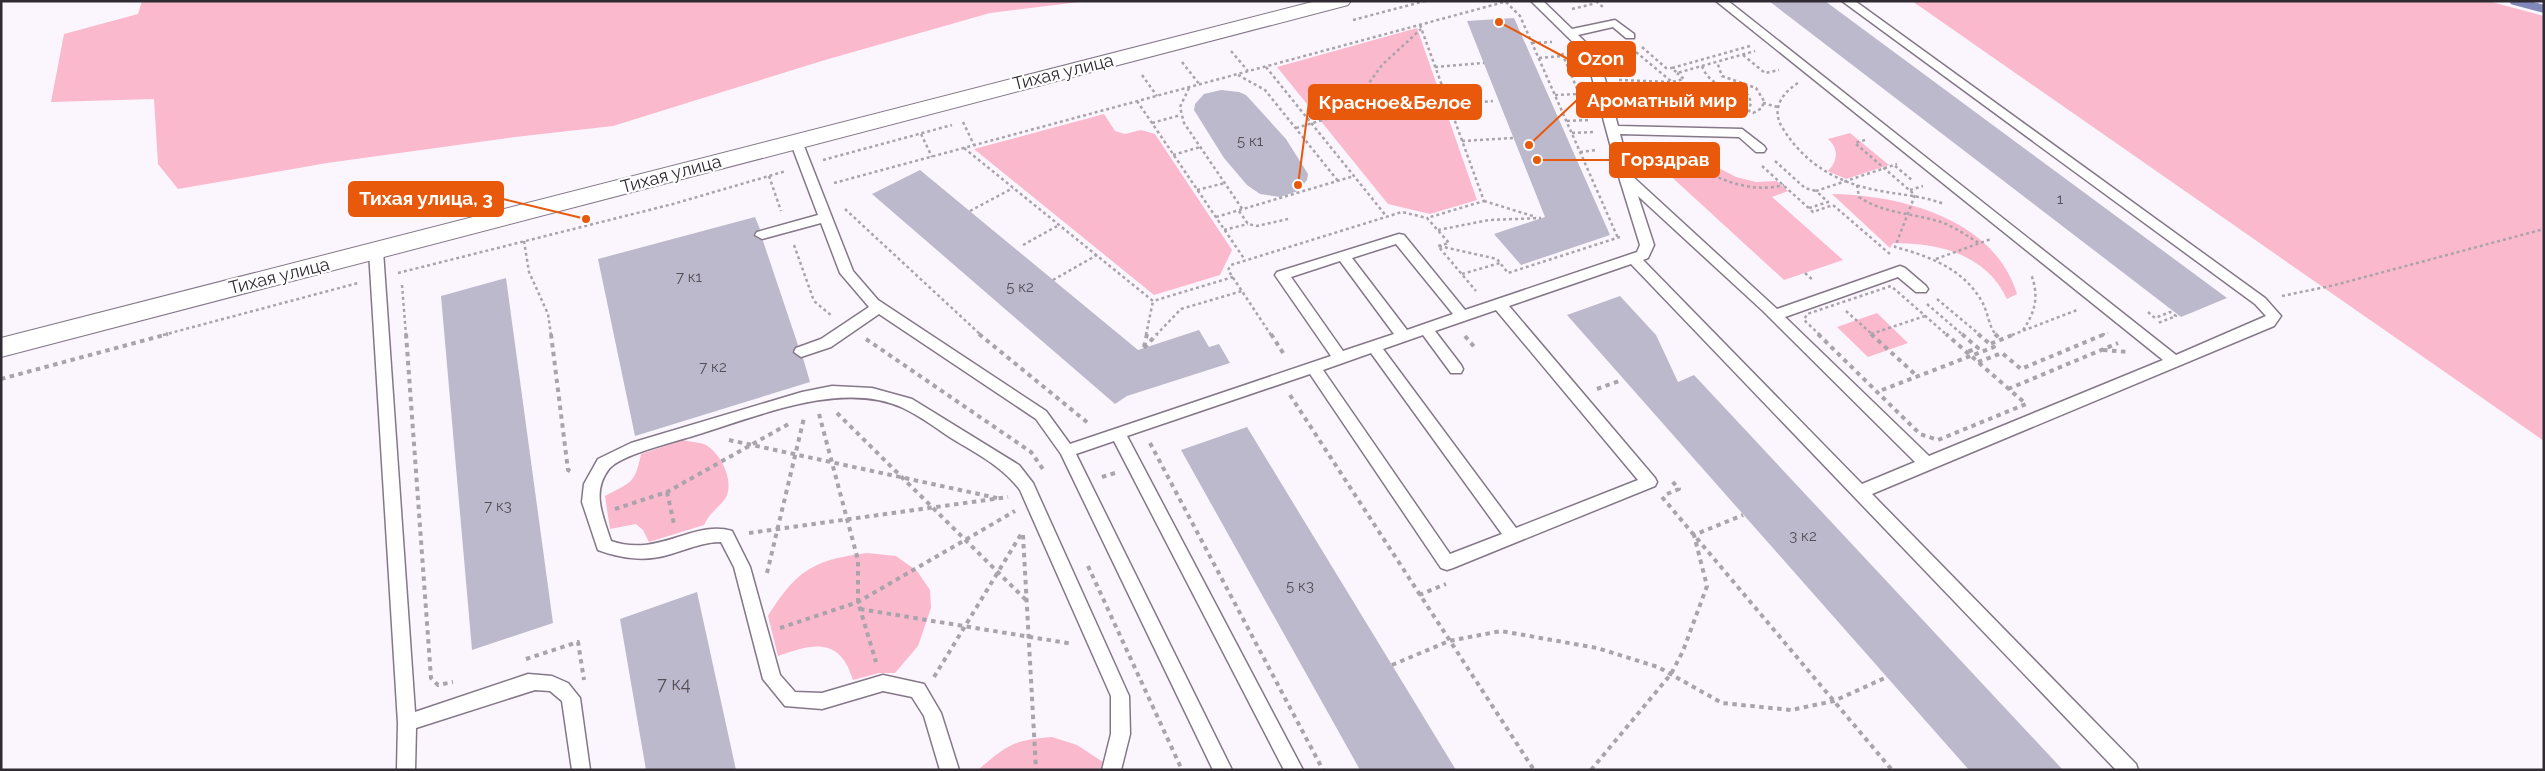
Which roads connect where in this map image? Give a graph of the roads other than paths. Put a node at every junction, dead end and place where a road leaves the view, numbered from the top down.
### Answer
1 (1536, 1) edge
2 (1721, 1) edge
3 (1847, 1) edge
4 (1344, 11) edge
5 (1570, 33) junction
6 (1630, 42) road end
7 (1613, 130) junction
8 (796, 141) junction
9 (1758, 155) road end
10 (1625, 177) junction
11 (826, 218) junction
12 (762, 235) dead end
13 (376, 251) junction
14 (1343, 256) junction
15 (1633, 258) junction
16 (1922, 294) road end
17 (1499, 304) junction
18 (880, 307) junction
19 (1775, 315) junction
20 (1463, 316) junction
21 (1426, 329) junction
22 (1404, 336) junction
23 (1374, 347) junction
24 (1, 348) edge
25 (801, 352) dead end
26 (1340, 358) junction
27 (2173, 360) junction
28 (1314, 368) junction
29 (1456, 369) dead end
30 (1119, 435) junction
31 (1067, 452) junction
32 (1927, 464) junction
33 (1860, 492) junction
34 (1513, 537) junction
35 (408, 723) junction
36 (406, 770) edge
37 (581, 770) edge
38 (950, 770) edge
39 (1111, 770) edge
40 (1224, 770) edge
41 (1294, 770) edge
42 (2129, 770) edge

1 - 5 lane
2 - 27 lane
3 - 27 lane
4 - 8 street, Тихая улица
5 - 6 lane
5 - 7 lane
7 - 9 lane
7 - 10 lane
8 - 11 lane
8 - 13 street, Тихая улица
10 - 15 lane
10 - 19 lane
11 - 12 lane
11 - 18 lane
13 - 24 street, Тихая улица
13 - 35 lane
14 - 20 lane
14 - 22 lane
14 - 26 lane
15 - 17 lane
15 - 33 lane
16 - 19 lane
17 - 20 lane
17 - 34 lane
18 - 25 lane
18 - 31 lane
19 - 32 lane
20 - 21 lane
21 - 22 lane
21 - 29 lane
22 - 23 lane
23 - 26 lane
23 - 34 lane
26 - 28 lane
27 - 32 lane
28 - 30 lane
28 - 34 lane
30 - 31 lane
30 - 41 lane
31 - 40 lane
32 - 33 lane
33 - 42 lane
35 - 36 lane
35 - 37 lane
38 - 39 lane

